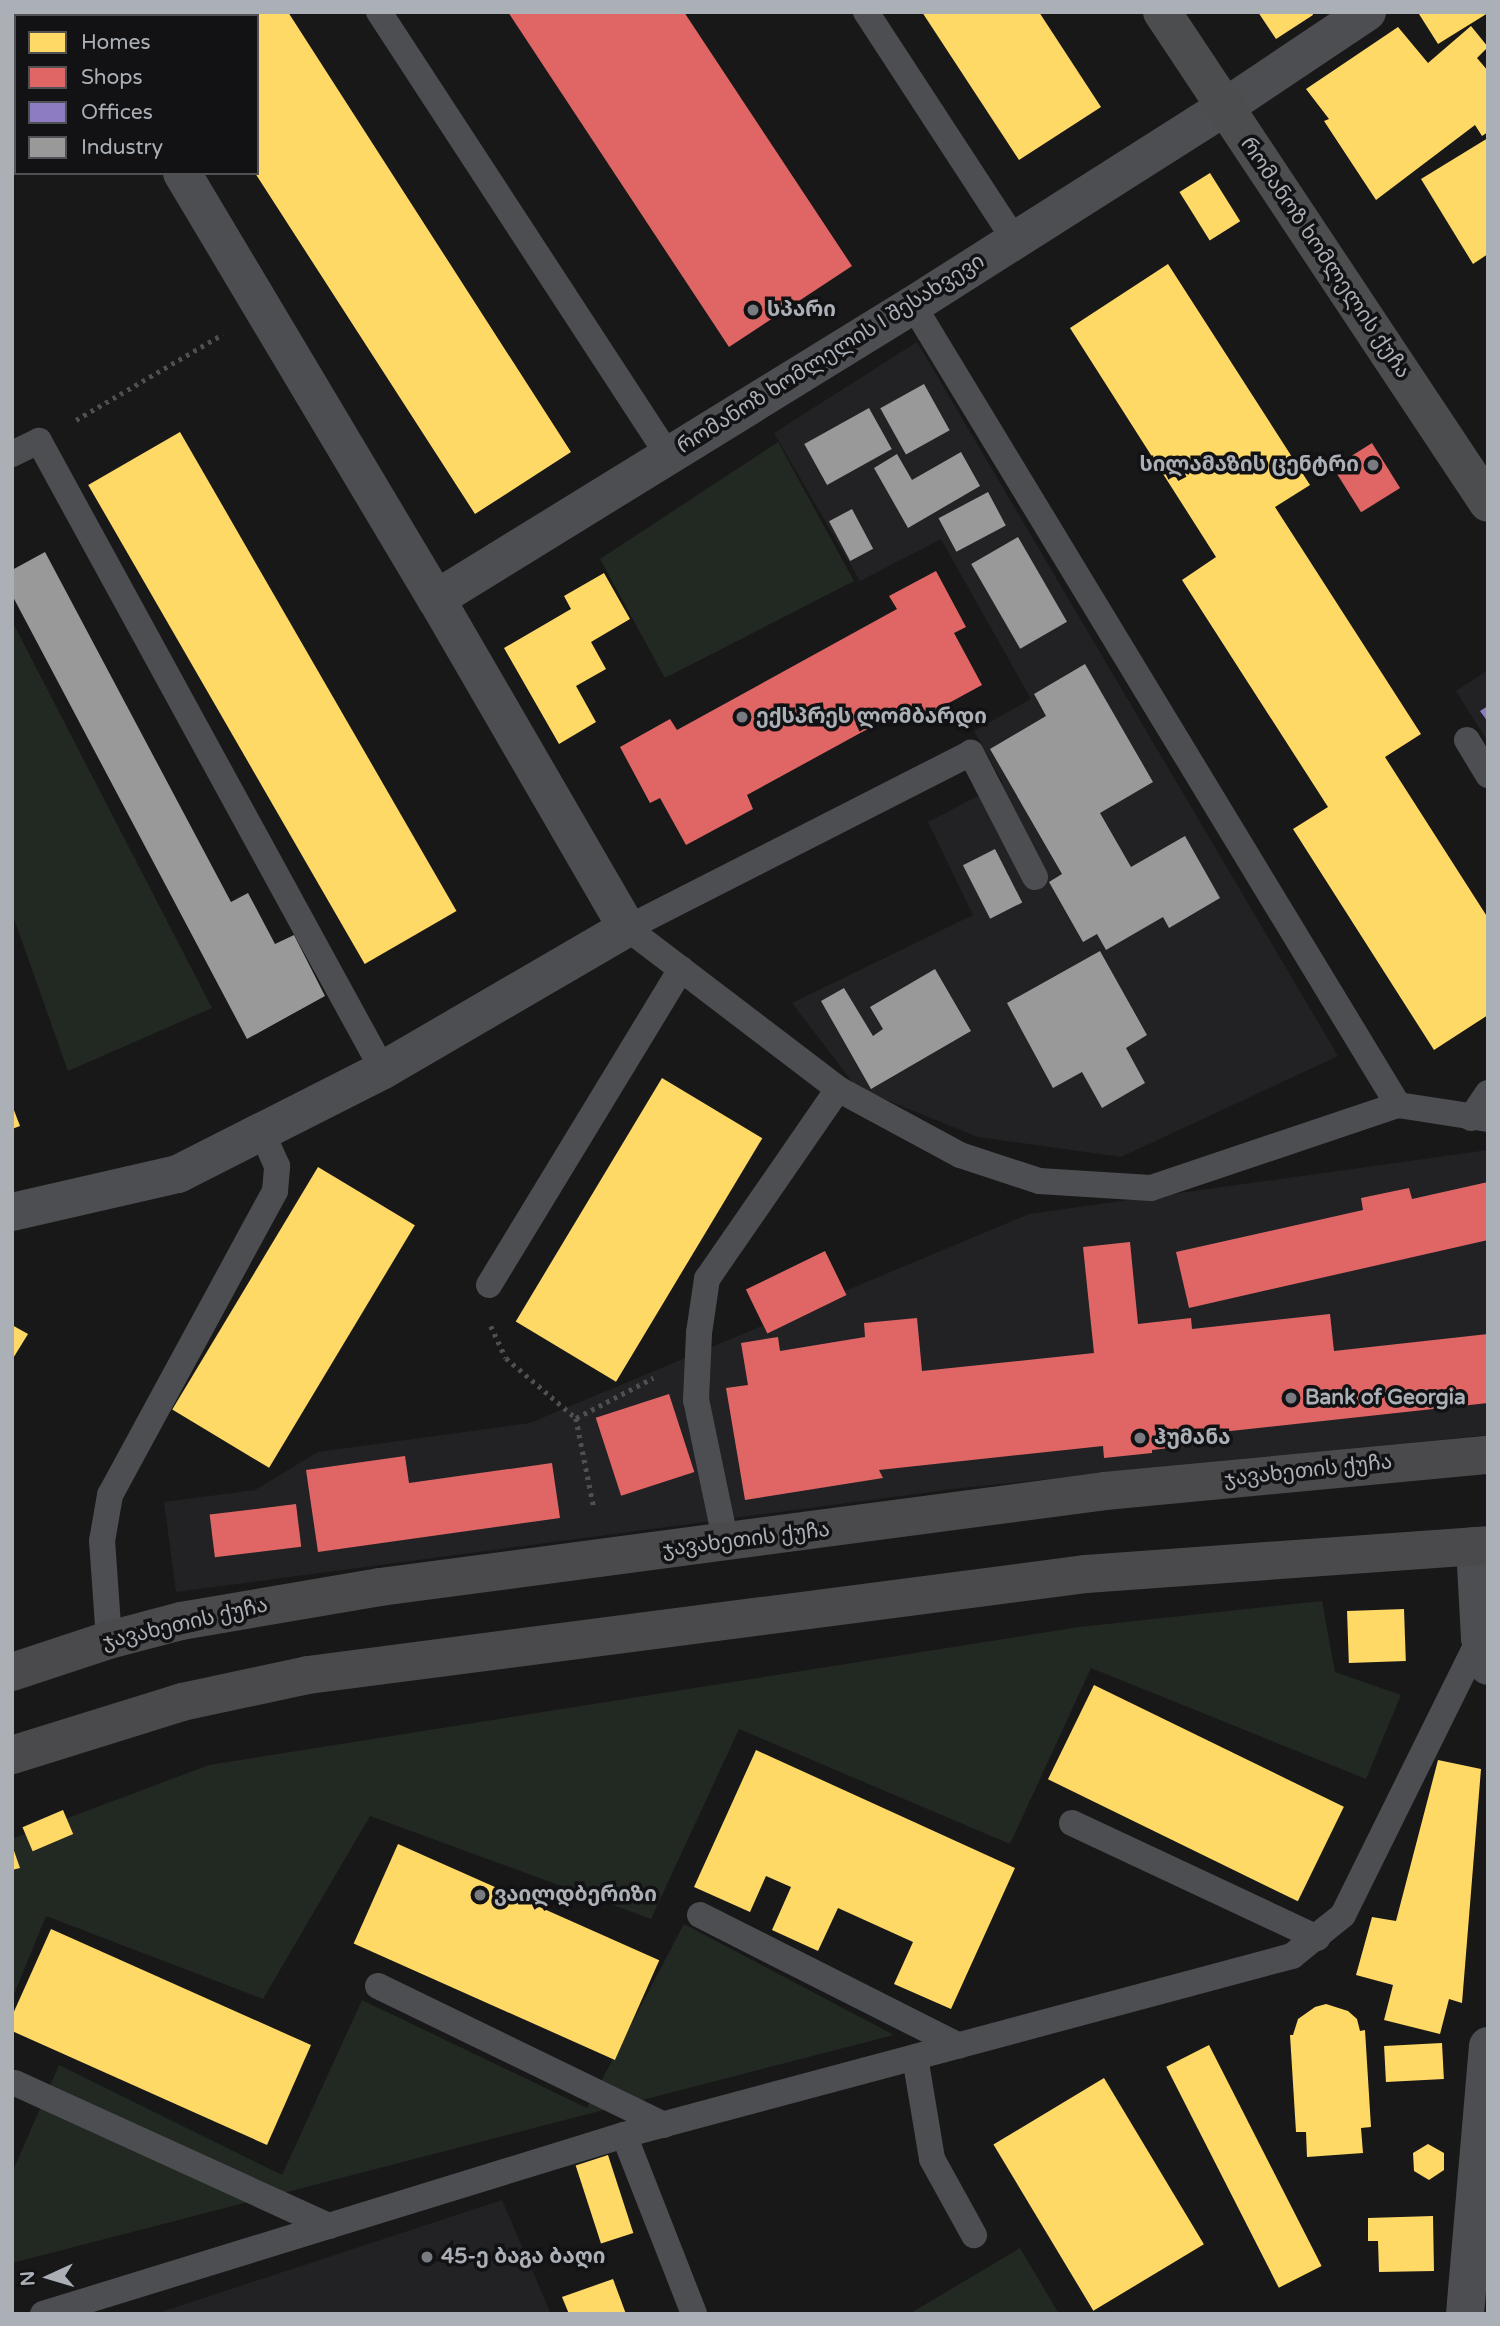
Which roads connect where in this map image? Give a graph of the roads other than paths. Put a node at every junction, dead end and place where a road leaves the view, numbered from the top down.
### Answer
1 (379, 12) edge
2 (866, 12) edge
3 (1162, 12) edge
4 (1367, 12) edge
5 (1225, 107) junction
6 (183, 175) edge
7 (1014, 239) junction
8 (913, 305) junction
9 (12, 454) edge
10 (668, 455) junction
11 (1488, 503) edge
12 (436, 599) junction
13 (1467, 740) dead end
14 (1488, 775) edge
15 (1035, 877) dead end
16 (627, 928) junction
17 (681, 969) junction
18 (383, 1070) junction
19 (838, 1089) junction
20 (1488, 1093) edge
21 (1398, 1105) junction
22 (1479, 1119) edge
23 (263, 1133) junction
24 (12, 1212) edge
25 (489, 1286) road end
26 (1488, 1455) edge
27 (726, 1543) junction
28 (1481, 1546) edge
29 (109, 1640) junction
30 (1484, 1652) edge
31 (12, 1672) edge
32 (12, 1755) edge
33 (1072, 1823) dead end
34 (700, 1915) dead end
35 (1317, 1938) junction
36 (378, 1986) dead end
37 (959, 2046) junction
38 (1488, 2046) edge
39 (915, 2057) junction
40 (15, 2083) dead end
41 (664, 2125) junction
42 (624, 2135) junction
43 (329, 2226) junction
44 (974, 2235) dead end
45 (43, 2314) edge
46 (694, 2314) edge
47 (1465, 2314) edge

1 - 10 lane
2 - 7 lane
3 - 5 street, რომანოზ ხომლელის ქუჩა
4 - 5 street, რომანოზ ხომლელის I შესახვევი
5 - 7 street, რომანოზ ხომლელის I შესახვევი
5 - 11 street, რომანოზ ხომლელის ქუჩა
6 - 12 street
7 - 8 street, რომანოზ ხომლელის I შესახვევი
8 - 10 street, რომანოზ ხომლელის I შესახვევი
8 - 21 lane
9 - 18 lane
10 - 12 street, რომანოზ ხომლელის I შესახვევი
12 - 16 street
13 - 14 lane
15 - 16 lane
16 - 17 lane
16 - 18 street
17 - 19 lane
17 - 25 lane
18 - 23 street
19 - 21 lane
19 - 27 lane
20 - 22 lane
21 - 22 lane
23 - 24 street
23 - 29 lane
26 - 27 main road, ჯავახეთის ქუჩა
27 - 29 main road, ჯავახეთის ქუჩა
28 - 30 street
28 - 32 main road
29 - 31 main road, ჯავახეთის ქუჩა
30 - 35 lane
33 - 35 lane
34 - 37 lane
35 - 37 lane
36 - 41 lane
37 - 39 lane
38 - 47 street
39 - 41 lane
39 - 44 lane
40 - 43 lane
41 - 42 lane
42 - 43 lane
42 - 46 lane
43 - 45 lane

